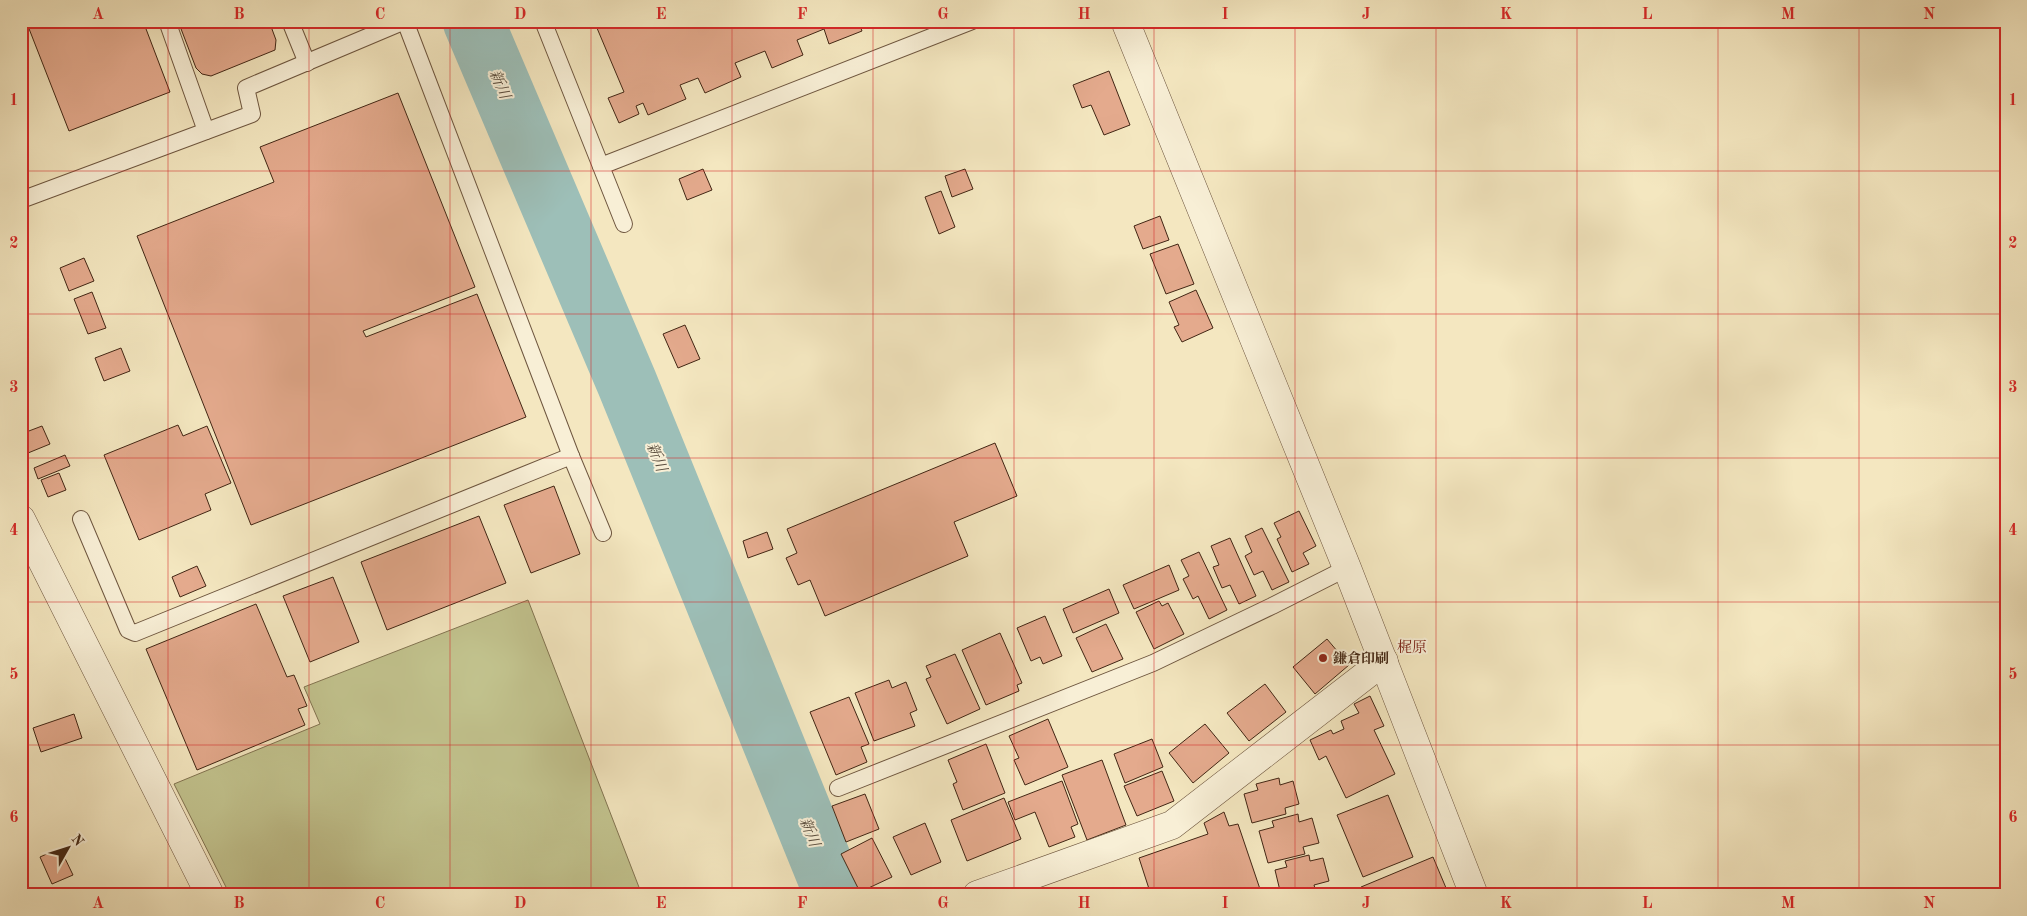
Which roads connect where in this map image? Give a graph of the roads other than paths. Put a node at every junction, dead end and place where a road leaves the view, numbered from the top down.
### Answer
1 (167, 21) edge
2 (290, 21) edge
3 (405, 21) edge
4 (543, 21) edge
5 (972, 21) edge
6 (1125, 21) edge
7 (307, 63) junction
8 (206, 131) junction
9 (601, 166) junction
10 (21, 200) edge
11 (624, 224) dead end
12 (571, 456) junction
13 (21, 518) edge
14 (81, 519) dead end
15 (603, 533) dead end
16 (1347, 568) junction
17 (1384, 661) junction
18 (838, 788) dead end
19 (210, 895) edge
20 (977, 895) edge
21 (1474, 895) edge

1 - 8 lane
2 - 7 lane
3 - 7 lane
3 - 12 lane
4 - 9 lane
5 - 9 lane
6 - 16 street
7 - 8 lane
8 - 10 lane
9 - 11 lane
12 - 14 lane
12 - 15 lane
13 - 19 street
16 - 17 street
16 - 18 lane
17 - 20 street
17 - 21 street

